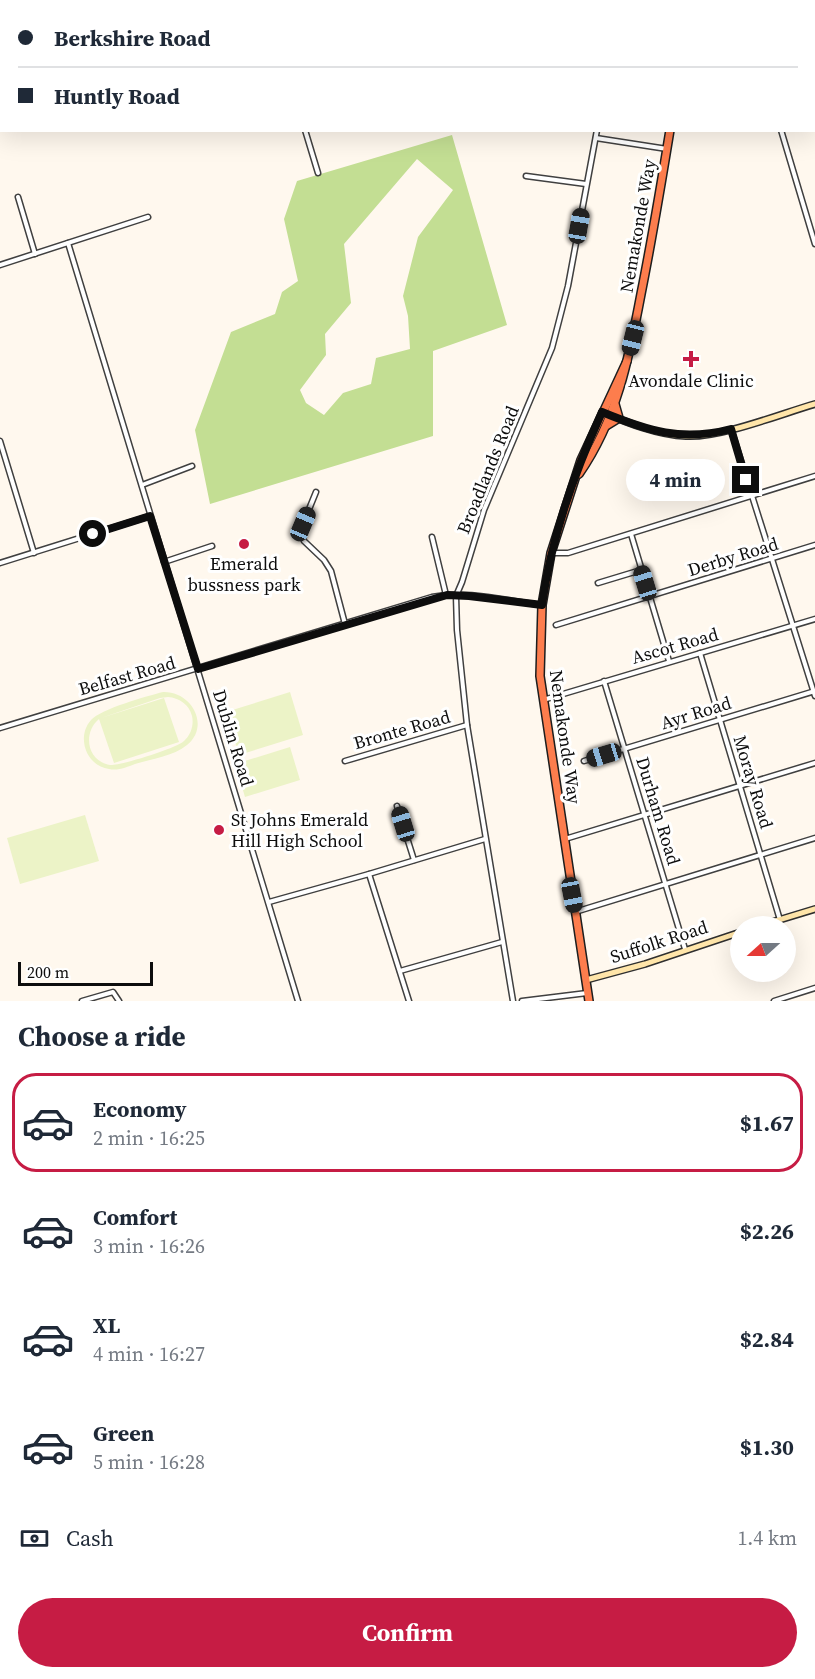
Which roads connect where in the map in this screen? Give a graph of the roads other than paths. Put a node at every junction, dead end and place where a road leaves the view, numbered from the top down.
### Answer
1 (306, 132) edge
2 (597, 132) edge
3 (670, 132) edge
4 (782, 132) edge
5 (596, 138) junction
6 (667, 149) junction
7 (318, 173) dead end
8 (526, 176) dead end
9 (586, 184) junction
10 (18, 197) dead end
11 (148, 217) dead end
12 (68, 243) junction
13 (815, 244) edge
14 (35, 254) junction
15 (0, 265) edge
16 (627, 361) junction
17 (615, 404) junction
18 (815, 404) edge
19 (602, 412) junction
20 (610, 416) junction
21 (619, 418) junction
22 (605, 427) junction
23 (731, 429) junction
24 (0, 441) edge
25 (192, 466) dead end
26 (815, 476) edge
27 (576, 479) junction
28 (142, 485) junction
29 (316, 492) dead end
30 (751, 496) junction
31 (150, 516) junction
32 (631, 534) junction
33 (432, 537) dead end
34 (815, 545) edge
35 (212, 546) dead end
36 (34, 553) junction
37 (551, 553) junction
38 (771, 559) junction
39 (164, 562) junction
40 (0, 563) edge
41 (642, 570) junction
42 (598, 583) dead end
43 (447, 595) junction
44 (456, 596) junction
45 (650, 597) junction
46 (542, 605) junction
47 (815, 619) edge
48 (345, 624) junction
49 (556, 625) dead end
50 (793, 626) junction
51 (700, 653) junction
52 (669, 662) junction
53 (198, 669) junction
54 (604, 681) junction
55 (814, 692) edge
56 (543, 700) junction
57 (720, 720) junction
58 (467, 725) junction
59 (0, 728) edge
60 (625, 749) junction
61 (345, 761) dead end
62 (584, 761) dead end
63 (815, 763) edge
64 (740, 787) junction
65 (398, 806) dead end
66 (645, 816) junction
67 (484, 838) junction
68 (815, 838) edge
69 (564, 839) junction
70 (761, 855) junction
71 (414, 860) junction
72 (369, 874) junction
73 (666, 884) junction
74 (269, 902) junction
75 (815, 909) edge
76 (575, 912) junction
77 (779, 916) edge
78 (793, 916) edge
79 (730, 935) edge
80 (502, 942) junction
81 (685, 949) junction
82 (400, 971) junction
83 (586, 980) junction
84 (815, 988) edge
85 (589, 997) edge
86 (81, 1001) edge
87 (119, 1001) edge
88 (298, 1001) edge
89 (410, 1001) edge
90 (513, 1001) edge
91 (522, 1001) edge
92 (774, 1001) edge

1 - 7 street
2 - 5 street, Broadlands Road
3 - 6 highway, Nemakonde Way
4 - 13 street
5 - 6 street
5 - 9 street, Broadlands Road
6 - 16 highway, Nemakonde Way
8 - 9 street
9 - 44 street, Broadlands Road
10 - 14 street
11 - 12 street
12 - 14 street
12 - 28 street, Dublin Road
14 - 15 street
16 - 17 highway, Nemakonde Way
16 - 19 highway, Nemakonde Way
17 - 20 highway, Nemakonde Way
17 - 21 highway
18 - 23 street
19 - 20 street
19 - 27 highway, Nemakonde Way
20 - 21 street
20 - 22 highway, Nemakonde Way
21 - 22 highway
21 - 23 street
22 - 27 highway, Nemakonde Way
23 - 30 street
24 - 36 street
25 - 28 street
26 - 30 street
27 - 37 highway, Nemakonde Way
28 - 31 street, Dublin Road
29 - 48 street
30 - 32 street
30 - 38 street
31 - 36 street
31 - 39 street, Dublin Road
32 - 37 street
32 - 41 street
33 - 43 street
34 - 38 street, Derby Road
35 - 39 street
36 - 40 street
37 - 46 highway, Nemakonde Way
38 - 45 street, Derby Road
38 - 50 street
39 - 53 street, Dublin Road
41 - 42 street
41 - 45 street
43 - 44 street, Belfast Road
43 - 48 street, Belfast Road
44 - 46 street, Belfast Road
44 - 58 street, Broadlands Road
45 - 49 street, Derby Road
45 - 52 street
46 - 56 highway, Nemakonde Way
47 - 50 street, Ascot Road
48 - 53 street, Belfast Road
50 - 51 street, Ascot Road
50 - 55 street
51 - 52 street, Ascot Road
51 - 57 street, Moray Road
52 - 54 street, Ascot Road
53 - 59 street, Belfast Road
53 - 74 street, Dublin Road
54 - 56 street, Ascot Road
54 - 60 street, Durham Road
55 - 57 street, Ayr Road
56 - 69 highway, Nemakonde Way
57 - 60 street, Ayr Road
57 - 64 street, Moray Road
58 - 61 street, Bronte Road
58 - 67 street, Broadlands Road
60 - 62 street, Ayr Road
60 - 66 street, Durham Road
63 - 64 street
64 - 66 street
64 - 70 street, Moray Road
65 - 71 street
66 - 69 street
66 - 73 street, Durham Road
67 - 71 street
67 - 80 street, Broadlands Road
68 - 70 street
69 - 76 highway, Nemakonde Way
70 - 73 street
70 - 77 street, Moray Road
71 - 72 street
72 - 74 street
72 - 82 street
73 - 76 street
73 - 81 street, Durham Road
74 - 88 street, Dublin Road
75 - 78 street
76 - 83 highway, Nemakonde Way
79 - 81 street, Suffolk Road
80 - 82 street
80 - 90 street, Broadlands Road
81 - 83 street, Suffolk Road
82 - 89 street
83 - 85 highway, Nemakonde Way
84 - 92 street
85 - 91 street
86 - 87 street

